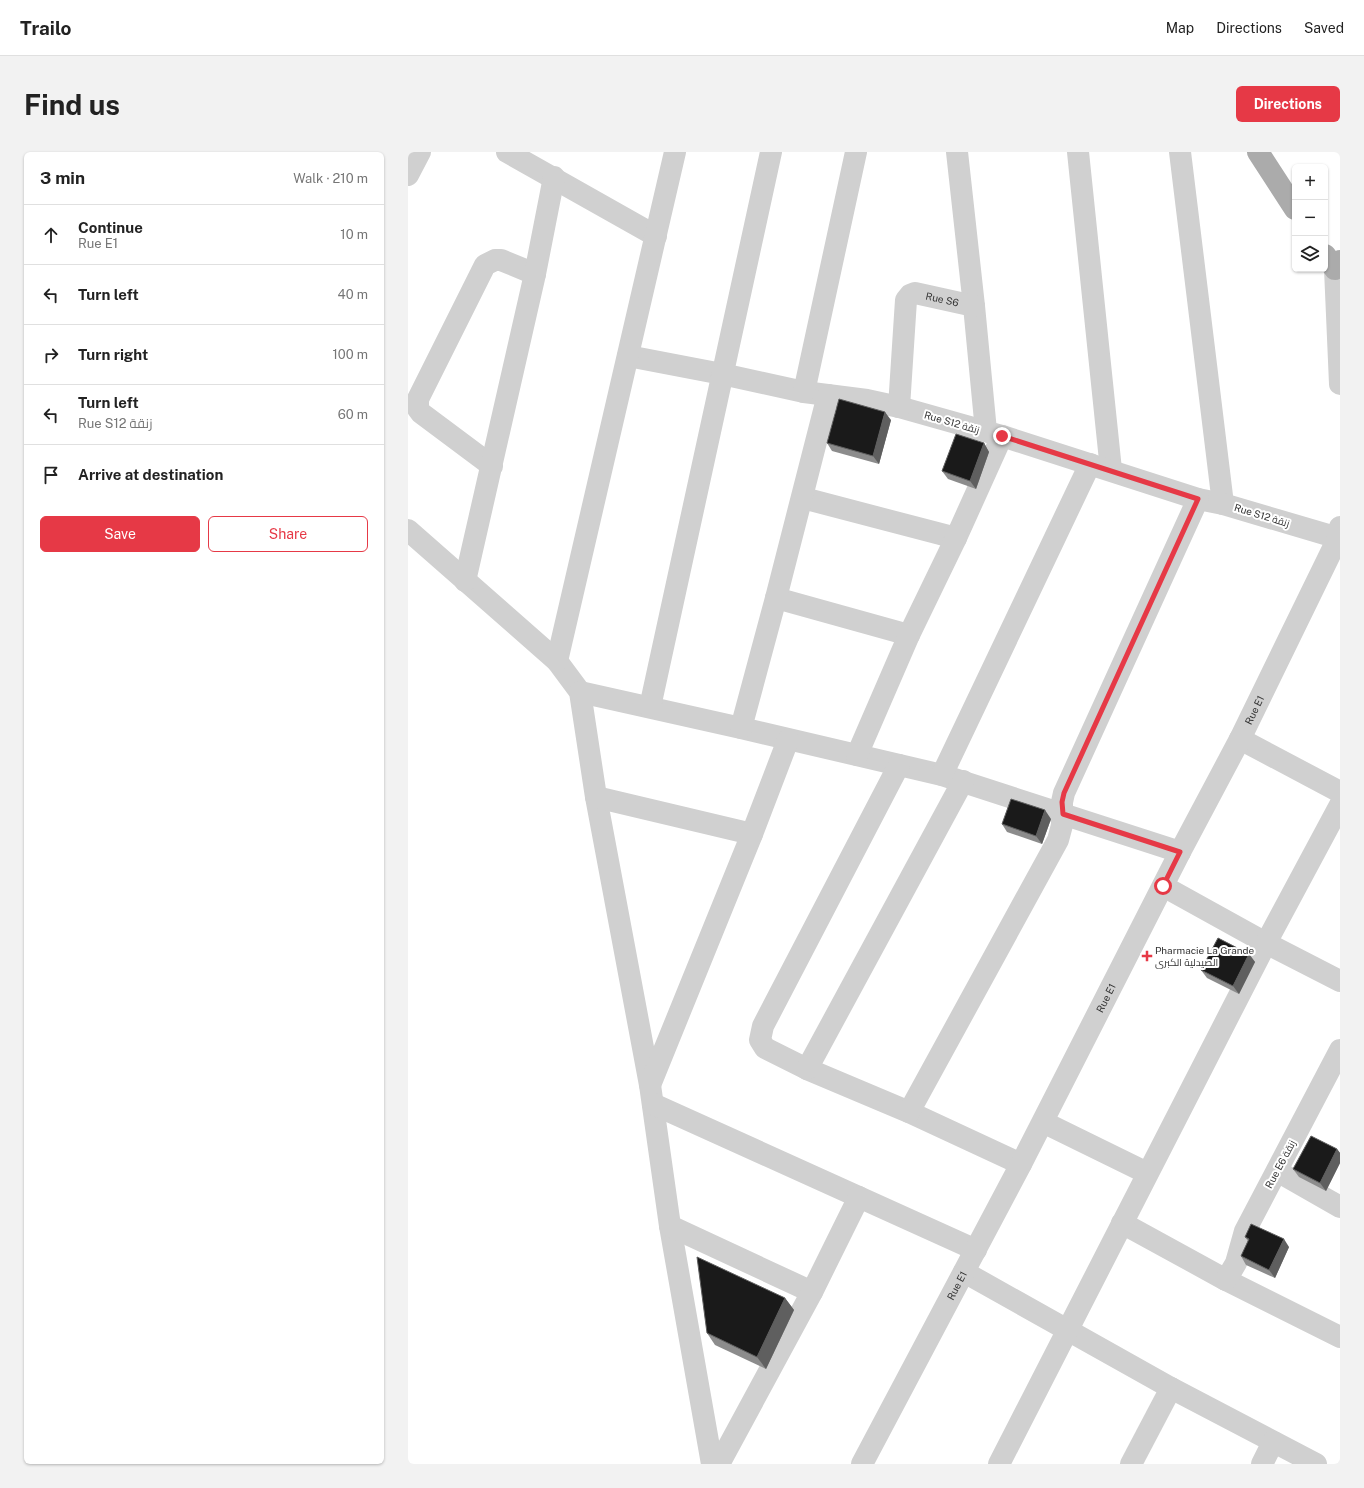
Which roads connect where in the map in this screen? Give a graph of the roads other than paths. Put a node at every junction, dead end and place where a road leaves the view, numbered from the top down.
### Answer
1 (420, 152) edge
2 (507, 152) edge
3 (675, 152) edge
4 (771, 152) edge
5 (856, 152) edge
6 (957, 152) edge
7 (1078, 152) edge
8 (1180, 152) edge
9 (1258, 152) edge
10 (408, 175) edge
11 (554, 177) junction
12 (1292, 204) edge
13 (656, 236) junction
14 (1333, 262) edge
15 (535, 274) junction
16 (974, 306) junction
17 (628, 356) junction
18 (722, 374) junction
19 (1340, 384) edge
20 (804, 392) junction
21 (828, 395) junction
22 (900, 406) junction
23 (994, 434) junction
24 (1090, 464) junction
25 (492, 466) junction
26 (1111, 470) junction
27 (803, 498) junction
28 (1198, 499) junction
29 (1223, 504) junction
30 (408, 530) edge
31 (1339, 533) edge
32 (956, 538) junction
33 (465, 581) junction
34 (776, 598) junction
35 (909, 635) junction
36 (557, 661) junction
37 (580, 692) junction
38 (650, 707) junction
39 (741, 728) junction
40 (1240, 739) junction
41 (788, 740) junction
42 (857, 755) junction
43 (899, 765) junction
44 (942, 775) junction
45 (963, 781) junction
46 (1340, 792) edge
47 (596, 797) junction
48 (1340, 805) edge
49 (1063, 814) junction
50 (752, 834) junction
51 (1180, 852) junction
52 (1163, 886) junction
53 (1266, 943) junction
54 (1340, 981) edge
55 (1340, 1050) edge
56 (807, 1068) junction
57 (652, 1094) junction
58 (909, 1112) junction
59 (1043, 1122) junction
60 (1021, 1164) junction
61 (1277, 1171) junction
62 (1147, 1173) junction
63 (859, 1197) junction
64 (1340, 1207) edge
65 (1122, 1223) junction
66 (670, 1226) junction
67 (976, 1250) junction
68 (964, 1272) junction
69 (1226, 1280) junction
70 (812, 1292) junction
71 (1068, 1330) junction
72 (1340, 1337) edge
73 (1171, 1388) junction
74 (1273, 1442) junction
75 (871, 1461) edge
76 (712, 1464) edge
77 (719, 1464) edge
78 (998, 1464) edge
79 (1131, 1464) edge
80 (1262, 1464) edge
81 (1316, 1464) edge

1 - 10 street
2 - 11 street
3 - 13 street
4 - 18 street
5 - 20 street
6 - 16 street
7 - 26 street
8 - 29 street
9 - 12 main road
11 - 13 street
11 - 15 street
13 - 17 street
14 - 19 street
15 - 25 street
15 - 25 street
16 - 22 street, Rue S6
16 - 23 street
17 - 18 street, Rue S12 زنقة
17 - 36 street
18 - 20 street, Rue S12 زنقة
18 - 38 street
20 - 21 street, Rue S12 زنقة
21 - 22 street, Rue S12 زنقة
21 - 27 street
22 - 23 street, Rue S12 زنقة
23 - 24 street, Rue S12 زنقة
23 - 32 street
24 - 26 street, Rue S12 زنقة
24 - 44 street
25 - 33 street
26 - 28 street, Rue S12 زنقة
27 - 32 street
27 - 34 street
28 - 29 street, Rue S12 زنقة
28 - 49 street
29 - 31 street, Rue S12 زنقة
30 - 33 street
31 - 40 street, Rue E1
32 - 35 street
33 - 36 street
34 - 35 street
34 - 39 street
35 - 42 street
36 - 37 street
37 - 38 street
37 - 47 street
38 - 39 street
39 - 41 street
40 - 46 street
40 - 51 street, Rue E1
41 - 42 street
41 - 50 street
42 - 43 street
43 - 44 street
43 - 56 street
44 - 45 street
45 - 49 street
45 - 56 street
47 - 50 street
47 - 57 street
48 - 53 street
49 - 51 street
49 - 58 street
50 - 57 street
51 - 52 street, Rue E1
52 - 53 street
52 - 59 street, Rue E1
53 - 54 street
53 - 62 street
55 - 61 street, Rue E6 زنقة
56 - 58 street
57 - 63 street
57 - 66 street
58 - 60 street
59 - 60 street, Rue E1
59 - 62 street
60 - 67 street, Rue E1
61 - 64 street
61 - 69 street, Rue E6 زنقة
62 - 65 street
63 - 67 street
63 - 70 street
65 - 69 street
65 - 71 street
66 - 70 street
66 - 76 street
67 - 68 street, Rue E1
68 - 71 street
68 - 75 street, Rue E1
69 - 72 street
70 - 77 street
71 - 73 street
71 - 78 street
73 - 74 street
73 - 79 street
74 - 80 street
74 - 81 street

